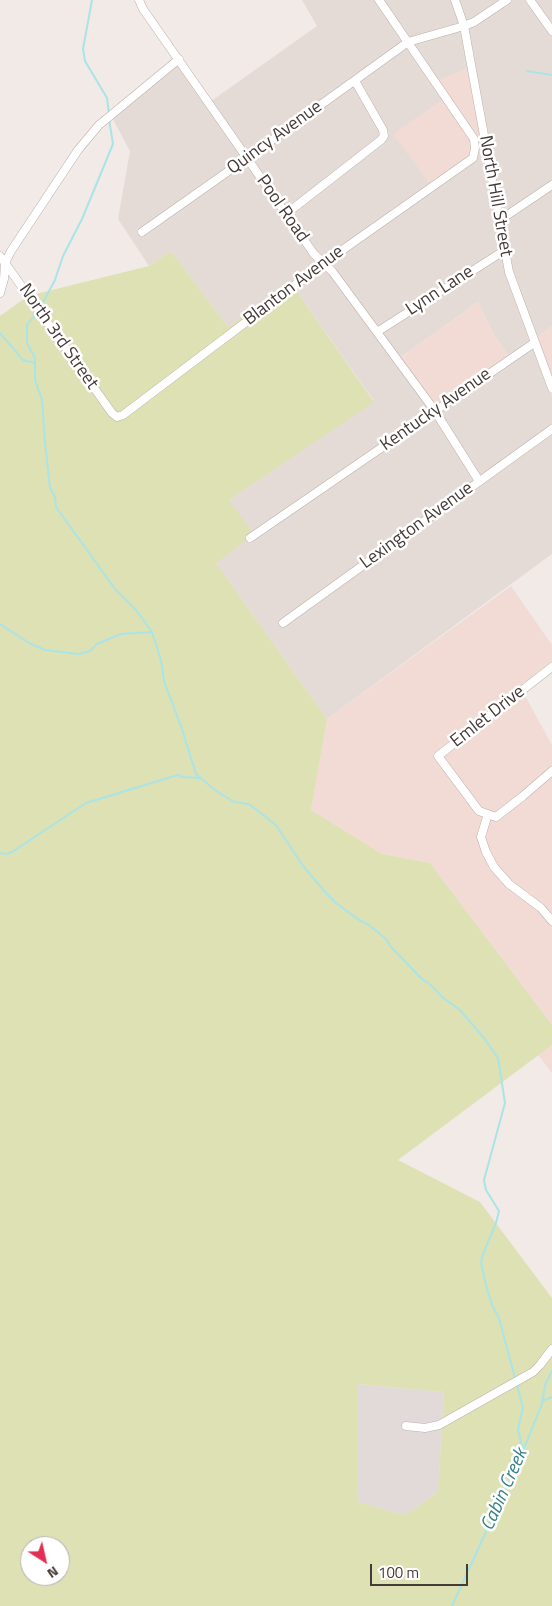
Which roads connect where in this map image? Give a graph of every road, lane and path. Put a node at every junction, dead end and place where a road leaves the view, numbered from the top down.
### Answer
1 (139, 0) edge
2 (379, 0) edge
3 (455, 0) edge
4 (507, 0) edge
5 (530, 0) edge
6 (464, 26) junction
7 (552, 31) edge
8 (408, 42) junction
9 (178, 59) junction
10 (355, 81) junction
11 (248, 158) junction
12 (552, 185) edge
13 (286, 214) junction
14 (500, 220) junction
15 (142, 232) dead end
16 (505, 250) junction
17 (0, 256) edge
18 (6, 263) junction
19 (324, 264) junction
20 (0, 293) edge
21 (376, 332) junction
22 (534, 343) junction
23 (552, 388) edge
24 (435, 411) junction
25 (117, 417) joint
26 (552, 429) edge
27 (479, 481) junction
28 (250, 538) dead end
29 (284, 623) dead end
30 (552, 667) edge
31 (552, 771) edge
32 (488, 814) junction
33 (552, 921) edge
34 (552, 1349) edge
35 (406, 1426) dead end

1 - 9 street, Pool Road
2 - 8 street
3 - 6 street, North Hill Street
4 - 6 street
5 - 7 street
6 - 8 street
6 - 14 street, North Hill Street
8 - 10 street, Quincy Avenue
8 - 19 street, Blanton Avenue
9 - 11 street, Pool Road
9 - 18 street
10 - 11 street, Quincy Avenue
10 - 13 street
11 - 13 street, Pool Road
11 - 15 street, Quincy Avenue
12 - 14 street
13 - 19 street, Pool Road
14 - 16 street, North Hill Street
16 - 21 street, Lynn Lane
16 - 22 street, North Hill Street
17 - 18 street, North 3rd Street
18 - 20 street
18 - 25 street, North 3rd Street
19 - 21 street, Pool Road
19 - 25 street, Blanton Avenue
21 - 24 street, Pool Road
22 - 23 street, North Hill Street
22 - 24 street, Kentucky Avenue
24 - 27 street, Pool Road
24 - 28 street, Kentucky Avenue
26 - 27 street, Lexington Avenue
27 - 29 street, Lexington Avenue
30 - 32 street, Emlet Drive
31 - 32 street
32 - 33 street
34 - 35 street

